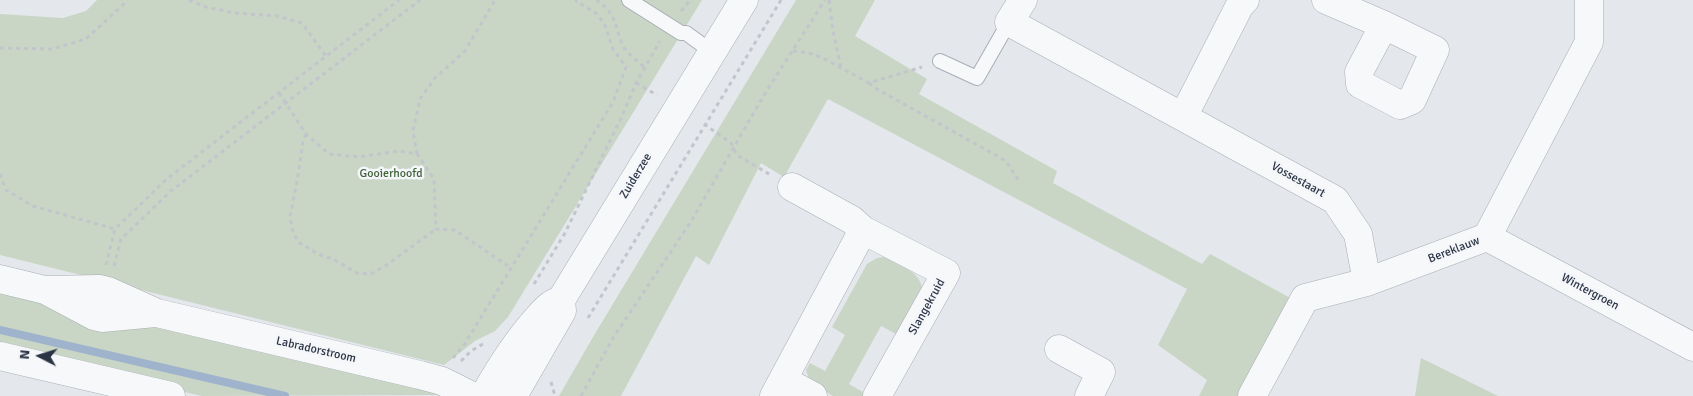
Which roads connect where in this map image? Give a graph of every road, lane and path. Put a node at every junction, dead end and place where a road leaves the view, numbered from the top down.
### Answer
1 (128, 0) edge
2 (189, 0) edge
3 (399, 0) edge
4 (420, 0) edge
5 (495, 0) edge
6 (575, 0) edge
7 (596, 0) edge
8 (629, 0) edge
9 (690, 0) edge
10 (744, 0) edge
11 (781, 0) edge
12 (825, 0) edge
13 (829, 0) edge
14 (1246, 0) edge
15 (1326, 0) edge
16 (1590, 0) edge
17 (1016, 11) edge
18 (1384, 25) dead end
19 (670, 26) junction
20 (0, 48) edge
21 (793, 51) junction
22 (712, 52) junction
23 (326, 56) junction
24 (940, 61) joint
25 (644, 68) junction
26 (841, 68) junction
27 (636, 83) junction
28 (869, 83) junction
29 (279, 93) junction
30 (658, 95) dead end
31 (285, 104) junction
32 (1183, 116) junction
33 (705, 125) junction
34 (306, 134) junction
35 (734, 147) junction
36 (417, 154) junction
37 (0, 174) edge
38 (1019, 181) dead end
39 (792, 187) joint
40 (116, 229) junction
41 (436, 229) junction
42 (863, 230) junction
43 (1487, 237) junction
44 (511, 268) junction
45 (0, 279) edge
46 (1367, 282) junction
47 (532, 288) dead end
48 (45, 290) junction
49 (104, 290) junction
50 (560, 300) junction
51 (157, 313) junction
52 (585, 323) dead end
53 (491, 341) dead end
54 (1693, 347) edge
55 (1059, 349) dead end
56 (0, 356) edge
57 (459, 364) dead end
58 (434, 378) junction
59 (778, 388) edge
60 (546, 389) dead end
61 (171, 396) edge
62 (472, 396) edge
63 (484, 396) edge
64 (513, 396) edge
65 (555, 396) edge
66 (580, 396) edge
67 (813, 396) edge
68 (878, 396) edge
69 (1089, 396) edge
70 (1252, 396) edge

1 - 20 path
2 - 23 path
3 - 23 path
4 - 31 path
5 - 36 path
6 - 44 path
7 - 25 path
8 - 19 lane
9 - 19 path
10 - 22 street, Zuiderzee
11 - 33 path
12 - 21 path
13 - 26 path
14 - 32 street
15 - 18 street
16 - 43 street, Bereklauw
17 - 24 lane, Vossestaart
17 - 32 street, Vossestaart
19 - 22 lane
19 - 25 path
21 - 26 path
21 - 35 path
22 - 50 street, Zuiderzee
23 - 29 path
24 - 28 path
25 - 27 path
26 - 28 path
27 - 30 path
27 - 47 path
28 - 38 path
29 - 31 path
29 - 40 path
31 - 34 path
31 - 49 path
32 - 46 street, Vossestaart
33 - 35 path
33 - 52 path
34 - 36 path
34 - 41 path
35 - 39 path
35 - 66 path
36 - 41 path
37 - 40 path
39 - 42 street, Slangekruid
40 - 49 path
41 - 44 path
42 - 59 street
42 - 68 street, Slangekruid
43 - 46 street, Bereklauw
43 - 54 street, Wintergroen
44 - 58 path
45 - 48 street, Labradorstroom
46 - 70 street, Bereklauw
48 - 49 street, Labradorstroom
48 - 51 street, Labradorstroom
49 - 51 street, Labradorstroom
50 - 63 street, Zuiderzee
50 - 64 street, Zuiderzee
51 - 58 street, Labradorstroom
53 - 57 path
55 - 69 street
56 - 61 street
58 - 62 street, Labradorstroom
59 - 67 street
60 - 65 path

